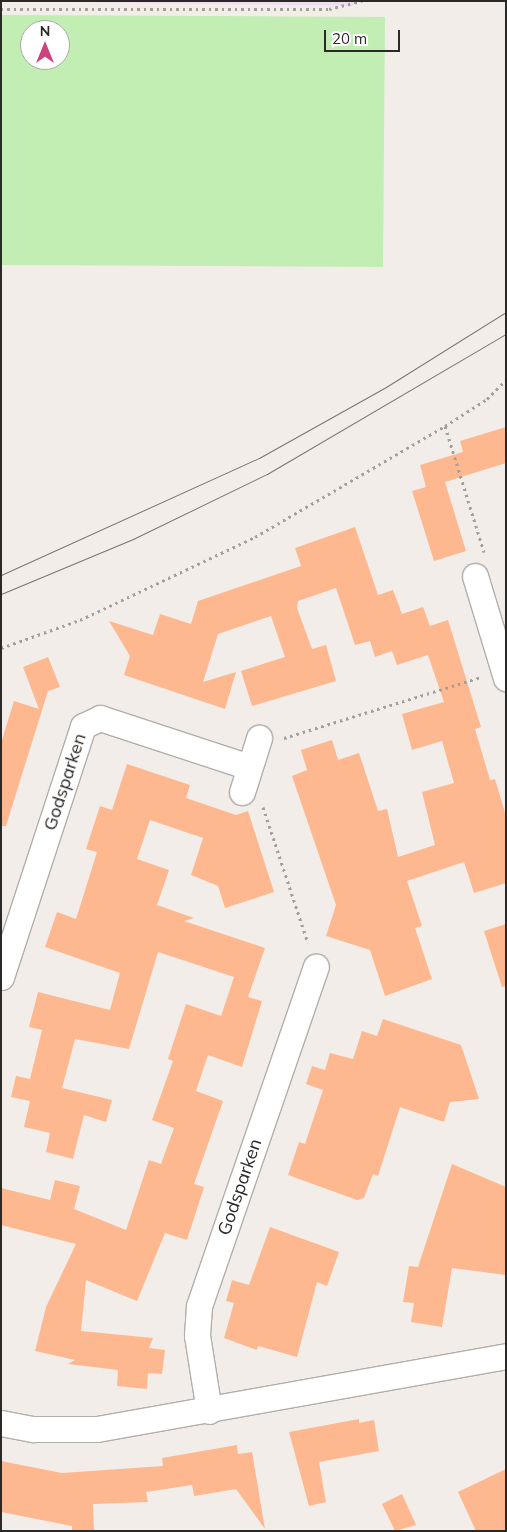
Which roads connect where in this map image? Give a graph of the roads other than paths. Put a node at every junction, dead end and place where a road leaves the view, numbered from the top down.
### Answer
1 (475, 576) road end
2 (504, 674) edge
3 (259, 738) road end
4 (249, 767) junction
5 (251, 798) road end
6 (316, 968) road end
7 (1, 977) edge
8 (506, 1356) edge
9 (209, 1411) junction
10 (1, 1423) edge

1 - 2 street
3 - 4 street
4 - 5 street
4 - 7 street, Godsparken
6 - 9 street, Godsparken
8 - 9 street
9 - 10 street

